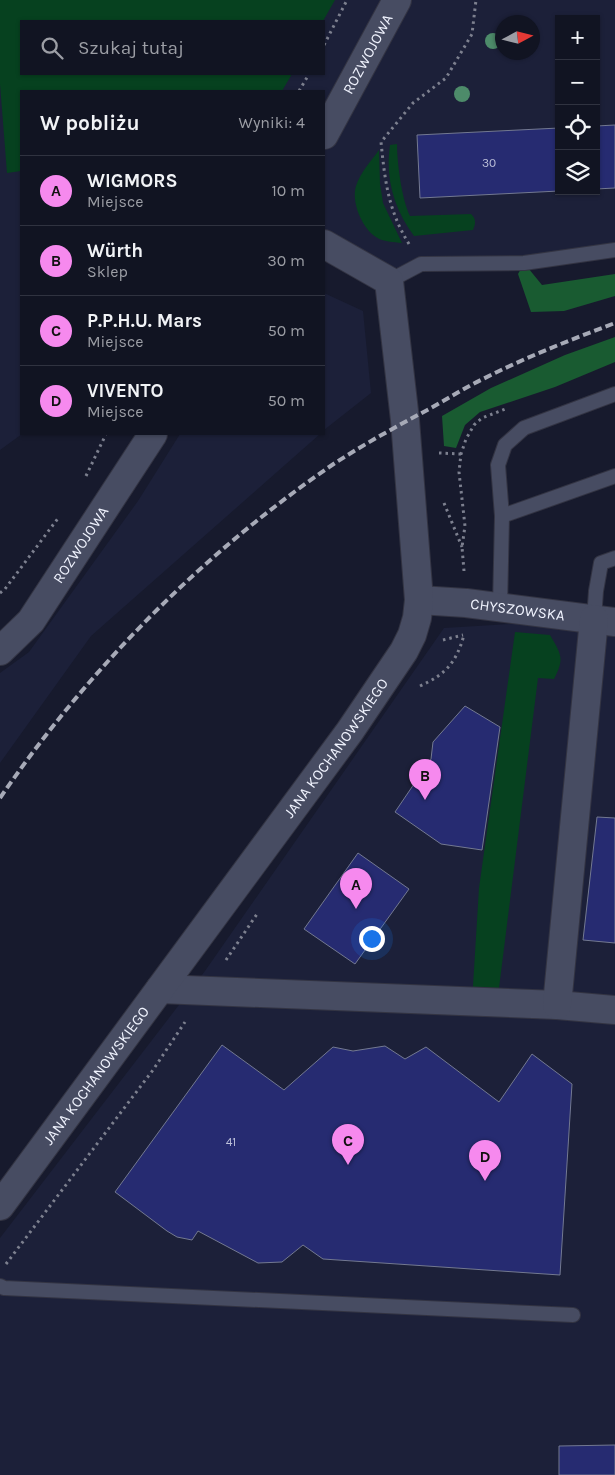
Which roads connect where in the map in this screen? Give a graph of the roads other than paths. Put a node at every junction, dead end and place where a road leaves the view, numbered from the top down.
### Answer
1 (397, 0) edge
2 (325, 133) edge
3 (325, 245) edge
4 (615, 250) edge
5 (389, 281) junction
6 (615, 394) edge
7 (152, 435) edge
8 (615, 476) edge
9 (502, 516) junction
10 (615, 558) edge
11 (419, 600) junction
12 (500, 607) junction
13 (604, 621) edge
14 (0, 651) edge
15 (160, 989) junction
16 (557, 1005) junction
17 (615, 1010) edge
18 (0, 1206) edge
19 (0, 1286) edge
20 (573, 1315) dead end

1 - 2 street, ROZWOJOWA
3 - 5 street
4 - 5 lane
5 - 11 street, JANA KOCHANOWSKIEGO
6 - 9 lane
7 - 14 street, ROZWOJOWA
8 - 9 lane
9 - 12 lane
10 - 13 lane
11 - 12 street, CHYSZOWSKA
11 - 15 street, JANA KOCHANOWSKIEGO
12 - 13 street, CHYSZOWSKA
13 - 16 street
15 - 16 street
15 - 18 street, JANA KOCHANOWSKIEGO
16 - 17 street
19 - 20 lane

